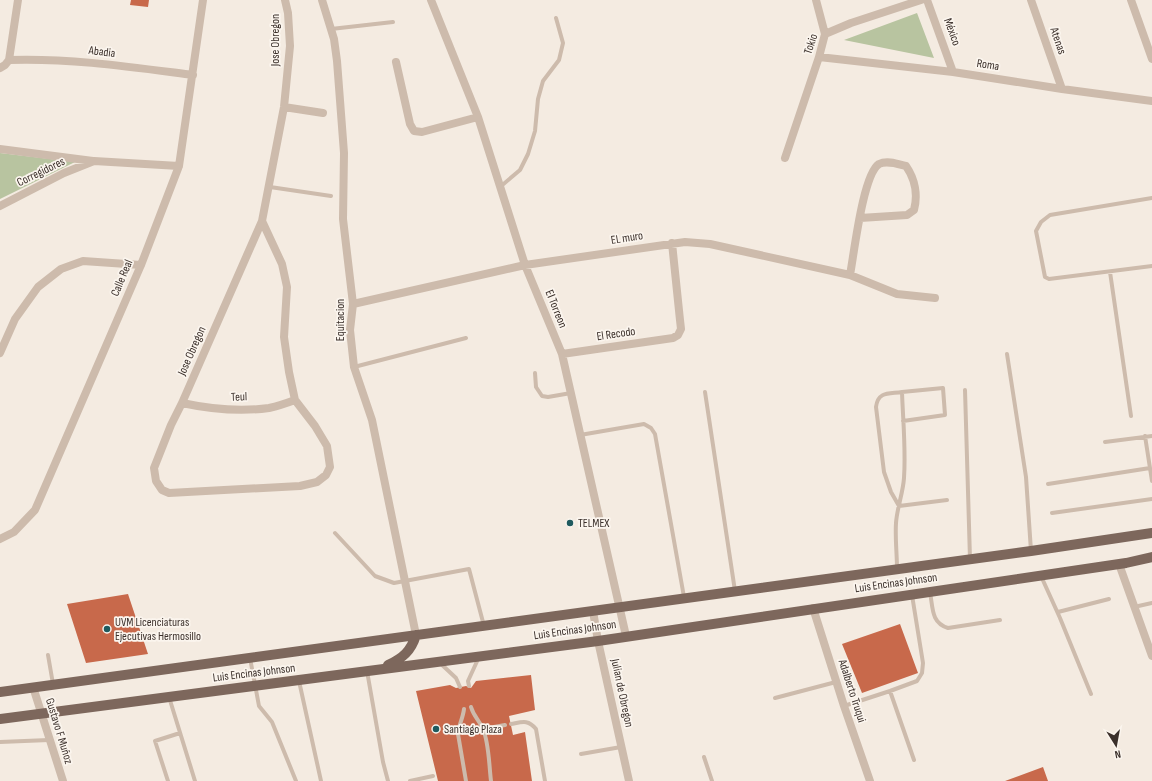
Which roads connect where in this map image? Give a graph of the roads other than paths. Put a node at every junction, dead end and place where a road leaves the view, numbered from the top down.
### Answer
1 (18, 0) edge
2 (204, 0) edge
3 (285, 0) edge
4 (322, 0) edge
5 (431, 0) edge
6 (816, 0) edge
7 (921, 0) edge
8 (927, 0) edge
9 (1031, 0) edge
10 (1131, 0) edge
11 (556, 18) dead end
12 (393, 22) dead end
13 (331, 29) junction
14 (825, 34) junction
15 (819, 57) junction
16 (1152, 59) edge
17 (9, 60) junction
18 (396, 62) dead end
19 (0, 68) edge
20 (953, 72) junction
21 (193, 75) junction
22 (1062, 89) junction
23 (1152, 101) edge
24 (284, 107) junction
25 (323, 113) dead end
26 (478, 117) junction
27 (0, 149) edge
28 (785, 158) dead end
29 (94, 161) junction
30 (179, 166) junction
31 (270, 187) junction
32 (500, 187) junction
33 (332, 196) dead end
34 (1152, 198) edge
35 (0, 206) edge
36 (860, 218) junction
37 (262, 221) junction
38 (672, 243) junction
39 (141, 265) junction
40 (525, 265) junction
41 (1152, 266) edge
42 (1110, 272) junction
43 (850, 275) junction
44 (935, 298) dead end
45 (353, 304) junction
46 (466, 338) dead end
47 (0, 353) edge
48 (562, 354) junction
49 (1007, 354) dead end
50 (354, 367) junction
51 (535, 373) dead end
52 (965, 390) dead end
53 (705, 392) dead end
54 (902, 392) junction
55 (571, 393) junction
56 (295, 400) junction
57 (182, 402) junction
58 (1131, 416) dead end
59 (903, 421) junction
60 (580, 435) junction
61 (1145, 436) junction
62 (1152, 436) edge
63 (1105, 442) dead end
64 (1150, 468) junction
65 (1152, 481) edge
66 (1048, 484) dead end
67 (1152, 499) edge
68 (947, 500) dead end
69 (899, 506) junction
70 (1052, 512) dead end
71 (1152, 533) edge
72 (335, 534) dead end
73 (0, 539) edge
74 (1031, 552) junction
75 (1152, 557) edge
76 (970, 559) junction
77 (1122, 563) junction
78 (1152, 563) edge
79 (898, 569) junction
80 (1041, 576) junction
81 (405, 582) junction
82 (735, 591) junction
83 (930, 592) junction
84 (912, 594) junction
85 (684, 598) junction
86 (1109, 599) dead end
87 (1152, 603) edge
88 (619, 607) junction
89 (1134, 607) junction
90 (813, 608) junction
91 (593, 611) junction
92 (1058, 612) junction
93 (1000, 620) dead end
94 (484, 626) junction
95 (416, 635) junction
96 (626, 636) junction
97 (598, 640) junction
98 (48, 655) dead end
99 (480, 656) junction
100 (1152, 656) edge
101 (250, 658) junction
102 (439, 661) junction
103 (383, 668) junction
104 (367, 671) junction
105 (299, 680) junction
106 (836, 682) junction
107 (54, 684) junction
108 (254, 686) junction
109 (469, 686) dead end
110 (33, 687) junction
111 (460, 687) dead end
112 (890, 691) junction
113 (0, 692) edge
114 (1091, 694) dead end
115 (169, 698) junction
116 (775, 698) dead end
117 (844, 706) junction
118 (471, 707) dead end
119 (464, 709) dead end
120 (41, 714) junction
121 (473, 715) junction
122 (464, 718) junction
123 (0, 719) edge
124 (511, 724) dead end
125 (505, 726) dead end
126 (483, 729) junction
127 (180, 733) junction
128 (49, 740) junction
129 (0, 742) edge
130 (622, 747) junction
131 (581, 754) dead end
132 (704, 757) dead end
133 (914, 760) dead end
134 (433, 776) dead end
135 (62, 781) edge
136 (168, 781) edge
137 (196, 781) edge
138 (296, 781) edge
139 (321, 781) edge
140 (388, 781) edge
141 (410, 781) edge
142 (466, 781) edge
143 (491, 781) edge
144 (545, 781) edge
145 (629, 781) edge
146 (712, 781) edge
147 (870, 781) edge

1 - 17 street
2 - 21 street, Calle Real
3 - 24 street, Jose Obregon
4 - 13 street, Equitacion
5 - 26 street, El Torreon
6 - 14 street
7 - 14 street, Tokio
8 - 20 street, México
9 - 22 street, Atenas
10 - 16 street
11 - 32 lane
12 - 13 lane
13 - 45 street, Equitacion
14 - 15 street, Tokio
15 - 20 street, Roma
15 - 28 street, Tokio
17 - 19 street
17 - 21 street, Abadia
18 - 26 street
20 - 22 street, Roma
21 - 30 street, Calle Real
22 - 23 street, Roma
24 - 25 street
24 - 31 street, Jose Obregon
26 - 32 street, El Torreon
27 - 29 street, Corregidores
29 - 30 street, Corregidores
29 - 35 street, Corregidores
30 - 39 street, Calle Real
31 - 33 lane
31 - 37 street, Jose Obregon
32 - 40 street, El Torreon
34 - 42 lane
36 - 36 street
36 - 43 street
37 - 56 street
37 - 57 street, Jose Obregon
38 - 40 street, EL muro
38 - 43 street, EL muro
38 - 48 street, El Recodo
39 - 47 street
39 - 73 street, Calle Real
40 - 45 street, EL muro
40 - 48 street, El Torreon
41 - 42 lane
42 - 58 lane
43 - 44 street, EL muro
45 - 50 street, Equitacion
46 - 50 lane
48 - 55 street, El Torreon
49 - 74 lane
50 - 81 street, Equitacion
51 - 55 lane
52 - 76 lane
53 - 82 lane
54 - 59 lane
54 - 59 lane
54 - 69 lane
55 - 60 street, El Torreon
56 - 57 street, Teul
56 - 57 street, Jose Obregon
59 - 69 lane
60 - 85 lane
60 - 88 street, El Torreon
61 - 62 lane
61 - 63 lane
61 - 64 lane
64 - 65 lane
64 - 66 lane
67 - 70 lane
68 - 69 lane
69 - 79 lane
71 - 74 main road, Luis Encinas Johnson
72 - 81 lane
74 - 76 main road, Luis Encinas Johnson
75 - 77 main road, Luis Encinas Johnson
76 - 79 main road, Luis Encinas Johnson
77 - 78 main road
77 - 80 main road, Luis Encinas Johnson
77 - 89 street
79 - 82 main road, Luis Encinas Johnson
80 - 83 main road, Luis Encinas Johnson
80 - 92 lane
81 - 94 lane
81 - 95 street, Equitacion
82 - 85 main road, Luis Encinas Johnson
83 - 84 main road, Luis Encinas Johnson
83 - 93 lane
84 - 90 main road, Luis Encinas Johnson
84 - 112 lane
85 - 88 main road, Luis Encinas Johnson
86 - 92 lane
87 - 89 lane
88 - 91 main road, Luis Encinas Johnson
88 - 96 street, El Torreon
89 - 100 street
90 - 96 main road, Luis Encinas Johnson
90 - 106 street, Adalberto Truqui
91 - 94 main road, Luis Encinas Johnson
91 - 97 street, Julian de Obregon
92 - 114 lane
94 - 95 main road, Luis Encinas Johnson
95 - 101 main road, Luis Encinas Johnson
95 - 103 main road
96 - 97 main road, Luis Encinas Johnson
97 - 99 main road, Luis Encinas Johnson
97 - 130 street, Julian de Obregon
98 - 107 lane
99 - 102 main road, Luis Encinas Johnson
99 - 109 lane
101 - 107 main road, Luis Encinas Johnson
101 - 108 lane
102 - 103 main road, Luis Encinas Johnson
102 - 111 lane
103 - 104 main road, Luis Encinas Johnson
104 - 105 main road, Luis Encinas Johnson
104 - 140 lane
105 - 108 main road, Luis Encinas Johnson
105 - 139 lane
106 - 116 lane
106 - 117 street, Adalberto Truqui
107 - 110 main road, Luis Encinas Johnson
108 - 115 main road, Luis Encinas Johnson
108 - 138 lane
110 - 113 main road, Luis Encinas Johnson
110 - 120 street, Gustavo F Muñoz
112 - 117 lane
112 - 133 lane
115 - 120 main road, Luis Encinas Johnson
115 - 127 lane
117 - 147 street, Adalberto Truqui
118 - 121 lane
119 - 122 lane
120 - 123 main road, Luis Encinas Johnson
120 - 128 street, Gustavo F Muñoz
121 - 122 lane
121 - 126 lane
122 - 142 lane
124 - 144 lane
125 - 126 lane
126 - 143 lane
127 - 136 lane
127 - 137 lane
128 - 129 lane
128 - 135 street, Gustavo F Muñoz
130 - 131 lane
130 - 145 street, Julian de Obregon
132 - 146 lane
134 - 141 lane

